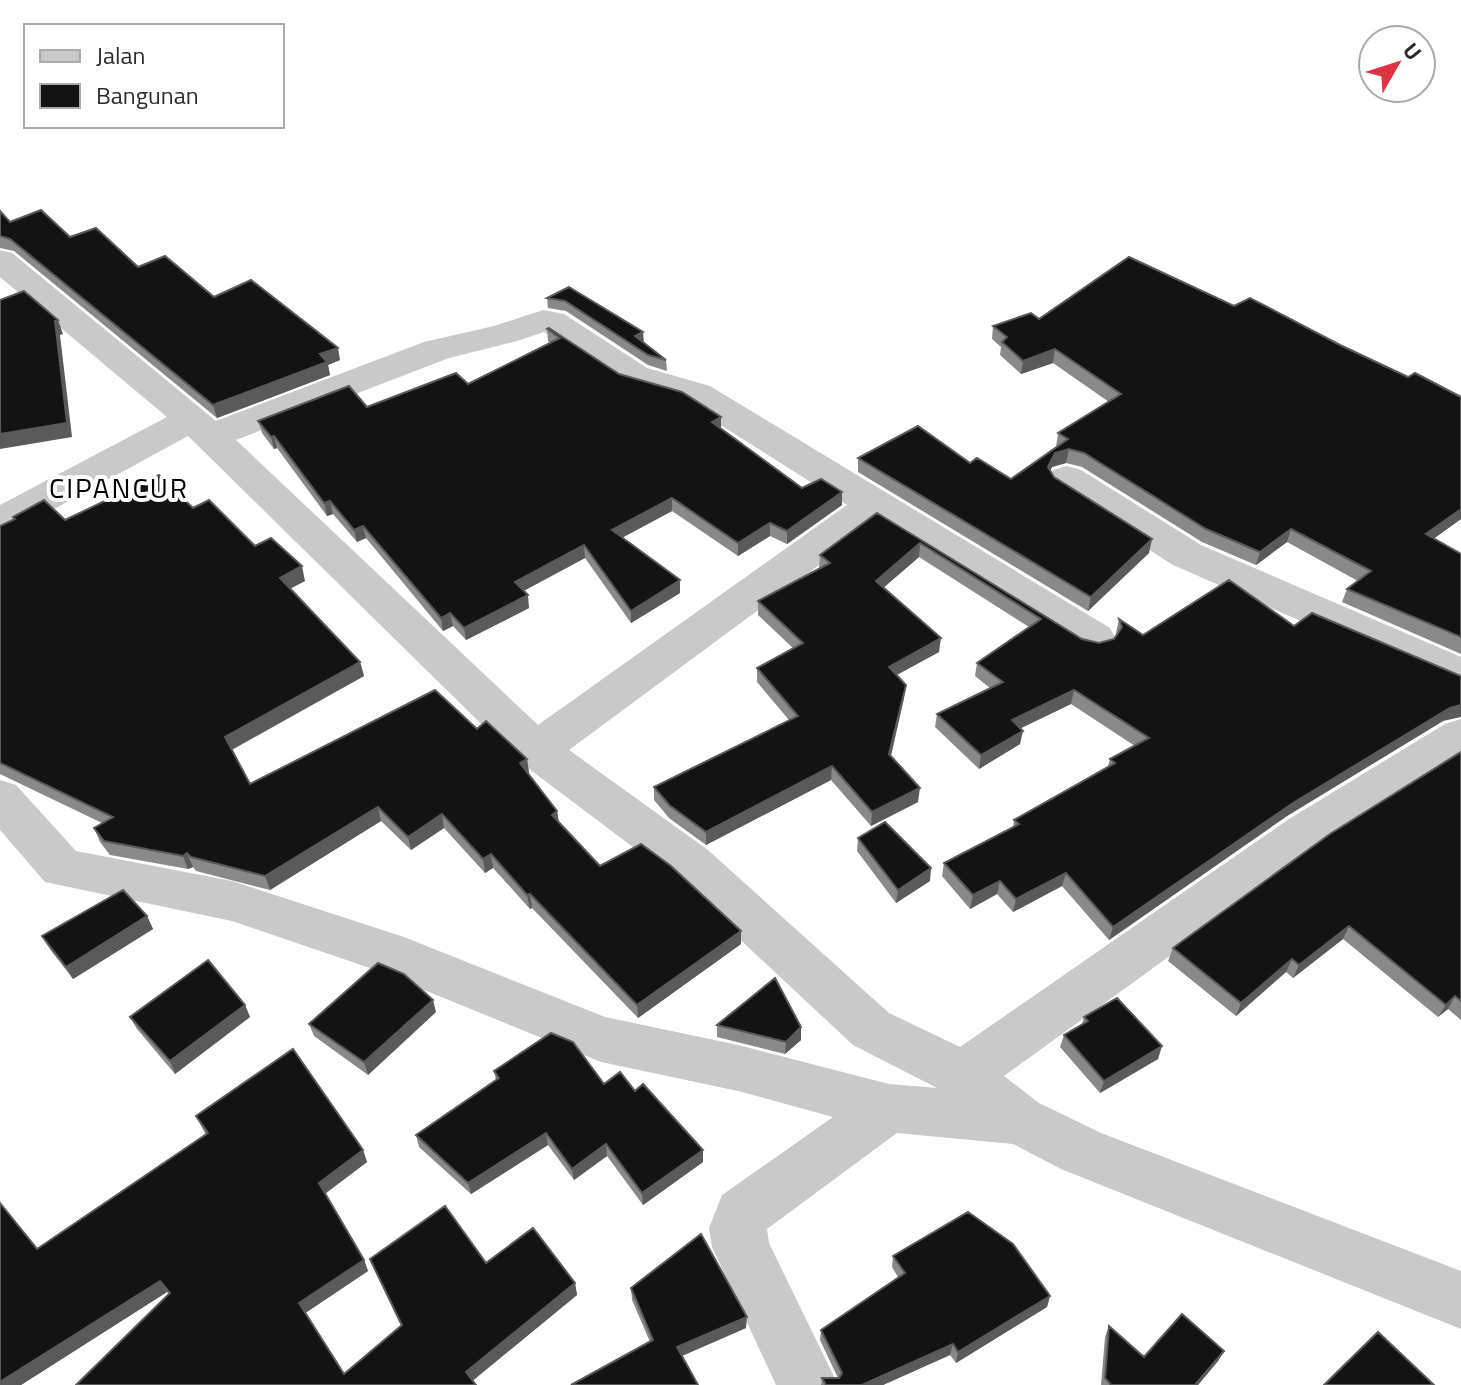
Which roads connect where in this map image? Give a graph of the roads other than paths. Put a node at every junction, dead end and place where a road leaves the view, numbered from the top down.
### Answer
1 (0, 260) edge
2 (202, 430) junction
3 (1067, 479) dead end
4 (875, 504) junction
5 (0, 522) edge
6 (1095, 639) edge
7 (1461, 675) edge
8 (1461, 736) edge
9 (536, 750) junction
10 (0, 798) edge
11 (963, 1075) junction
12 (889, 1108) junction
13 (1020, 1120) junction
14 (1461, 1300) edge
15 (808, 1385) edge

1 - 2 street
2 - 4 street
2 - 5 street
2 - 9 street
3 - 7 street
4 - 6 street
4 - 9 street
8 - 11 street
9 - 11 street
10 - 12 street
11 - 13 street
12 - 13 street
12 - 15 street
13 - 14 street

